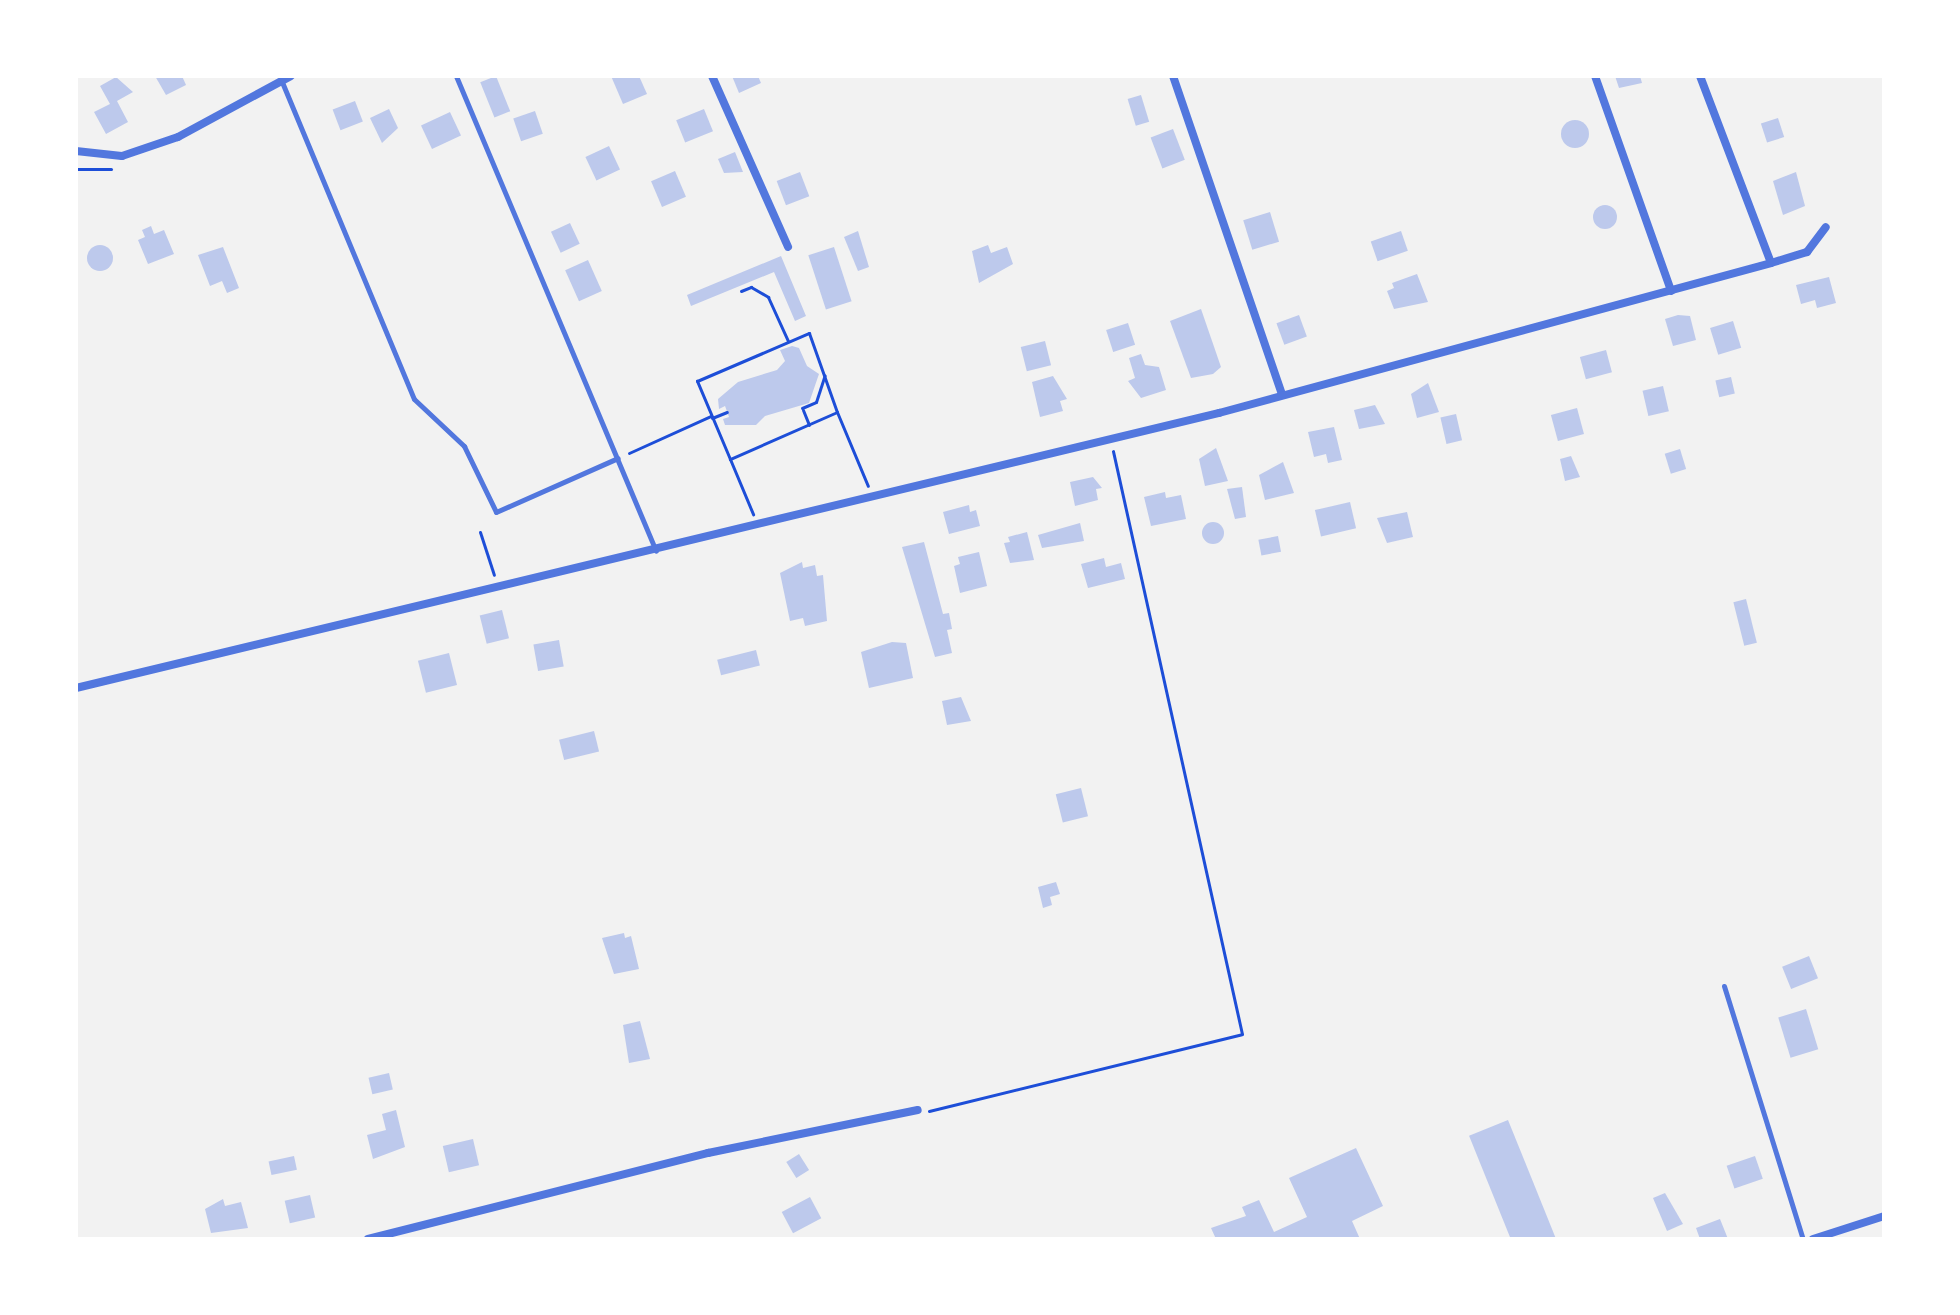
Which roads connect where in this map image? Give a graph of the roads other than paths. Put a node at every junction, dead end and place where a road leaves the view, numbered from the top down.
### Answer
1 (291, 76) edge
2 (456, 76) edge
3 (712, 76) edge
4 (1173, 76) edge
5 (1595, 76) edge
6 (1700, 76) edge
7 (282, 82) junction
8 (76, 151) edge
9 (1826, 227) dead end
10 (788, 247) dead end
11 (1771, 263) junction
12 (1671, 291) junction
13 (1282, 394) junction
14 (618, 458) junction
15 (657, 552) junction
16 (76, 688) edge
17 (1724, 986) dead end
18 (918, 1110) road end
19 (1884, 1216) edge
20 (368, 1239) edge
21 (1803, 1239) edge
22 (1813, 1239) edge

1 - 7 street
2 - 14 lane
3 - 10 street
4 - 13 street
5 - 12 street
6 - 11 street
7 - 8 street
7 - 14 lane
9 - 11 street
11 - 12 street
12 - 13 street
13 - 15 street
14 - 15 lane
15 - 16 street
17 - 21 lane
18 - 20 street
19 - 22 street

